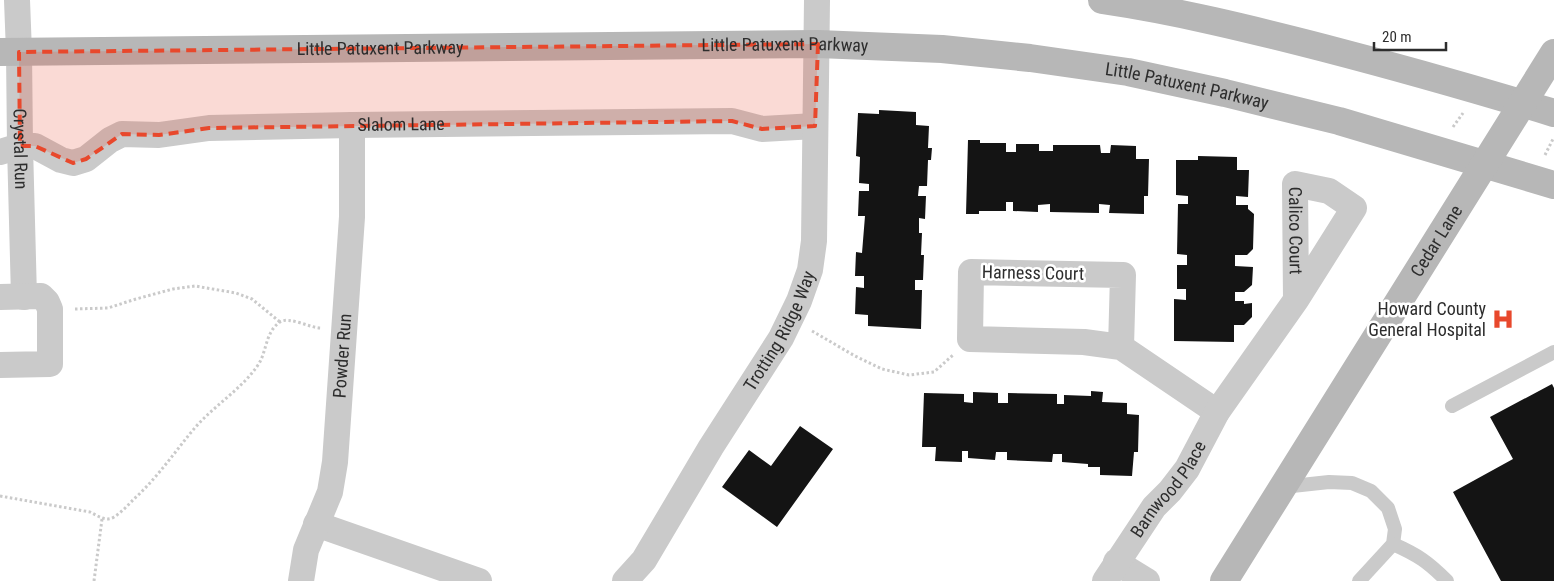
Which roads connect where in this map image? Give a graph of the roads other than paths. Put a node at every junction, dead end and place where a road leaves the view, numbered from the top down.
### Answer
1 (17, 0) edge
2 (817, 0) edge
3 (1102, 0) edge
4 (818, 44) junction
5 (10, 52) edge
6 (1554, 53) edge
7 (1522, 104) junction
8 (352, 124) junction
9 (815, 126) junction
10 (1553, 126) edge
11 (10, 149) edge
12 (1484, 164) junction
13 (1554, 185) edge
14 (12, 297) edge
15 (1296, 300) dead end
16 (1121, 347) junction
17 (1554, 352) edge
18 (0, 364) edge
19 (1452, 406) dead end
20 (1217, 412) junction
21 (1283, 487) junction
22 (316, 524) junction
23 (1393, 544) junction
24 (1110, 572) edge
25 (300, 581) edge
26 (479, 581) edge
27 (625, 581) edge
28 (1147, 581) edge
29 (1224, 581) edge
30 (1359, 581) edge
31 (1447, 581) edge

1 - 5 street, Crystal Run
2 - 4 street, Trotting Ridge Way
3 - 7 street
4 - 5 street, Little Patuxent Parkway
4 - 9 street, Trotting Ridge Way
4 - 12 street, Little Patuxent Parkway
5 - 11 street, Crystal Run
6 - 7 street, Cedar Lane
7 - 10 street
7 - 12 street, Cedar Lane
8 - 9 street, Slalom Lane
8 - 11 street, Slalom Lane
8 - 22 street, Powder Run
9 - 27 street, Trotting Ridge Way
11 - 14 street, Crystal Run
12 - 13 street, Little Patuxent Parkway
12 - 21 street, Cedar Lane
14 - 18 street, Crystal Run
15 - 20 street, Calico Court
16 - 16 street, Harness Court
16 - 20 street
17 - 19 lane
20 - 24 street, Barnwood Place
21 - 23 lane
21 - 29 street, Cedar Lane
22 - 25 street, Powder Run
22 - 26 street
23 - 30 lane
23 - 31 lane
24 - 28 street, Barnwood Place

